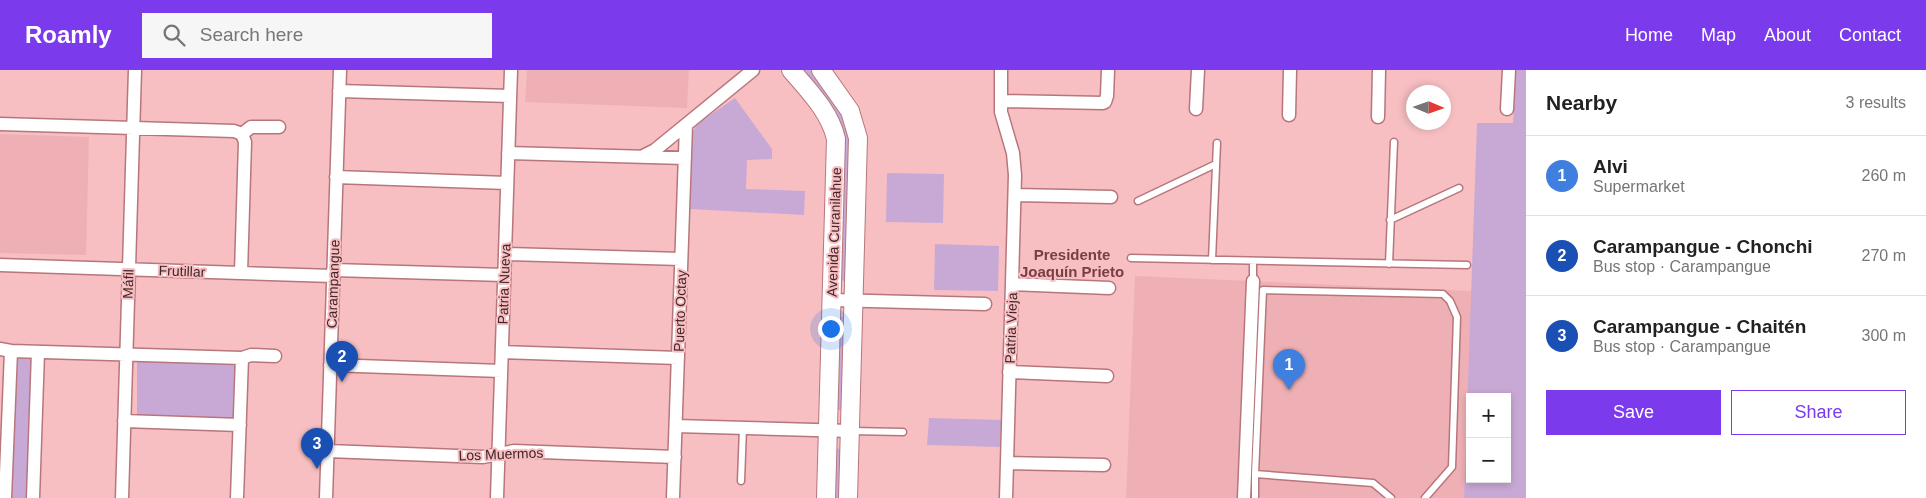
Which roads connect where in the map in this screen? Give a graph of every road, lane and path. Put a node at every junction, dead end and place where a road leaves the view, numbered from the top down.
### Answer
1 (135, 70) edge
2 (340, 70) edge
3 (511, 70) edge
4 (753, 70) edge
5 (791, 70) edge
6 (821, 70) edge
7 (1002, 70) edge
8 (1108, 70) edge
9 (1198, 70) edge
10 (1290, 70) edge
11 (1379, 70) edge
12 (1509, 70) edge
13 (339, 91) junction
14 (510, 96) junction
15 (1000, 101) junction
16 (1196, 109) dead end
17 (1507, 109) dead end
18 (1289, 115) dead end
19 (1378, 117) dead end
20 (0, 124) edge
21 (686, 125) junction
22 (279, 127) dead end
23 (133, 128) junction
24 (242, 134) junction
25 (1394, 142) dead end
26 (1217, 143) dead end
27 (508, 153) junction
28 (636, 156) junction
29 (685, 158) junction
30 (1216, 164) junction
31 (336, 177) junction
32 (507, 182) junction
33 (1459, 188) dead end
34 (1015, 194) junction
35 (1111, 197) dead end
36 (1138, 201) dead end
37 (1390, 220) junction
38 (505, 254) junction
39 (1131, 258) dead end
40 (681, 259) junction
41 (1212, 260) junction
42 (1253, 261) junction
43 (1388, 264) junction
44 (0, 265) edge
45 (1467, 265) dead end
46 (129, 269) junction
47 (241, 273) junction
48 (333, 273) junction
49 (504, 275) junction
50 (1253, 281) joint
51 (1012, 284) junction
52 (1109, 288) dead end
53 (832, 300) junction
54 (854, 300) junction
55 (984, 304) dead end
56 (6, 350) edge
57 (38, 352) junction
58 (502, 352) junction
59 (126, 354) junction
60 (275, 356) dead end
61 (242, 358) junction
62 (678, 358) junction
63 (330, 365) junction
64 (501, 371) junction
65 (1009, 372) junction
66 (1107, 376) dead end
67 (124, 421) junction
68 (240, 426) junction
69 (676, 426) junction
70 (742, 428) junction
71 (828, 430) junction
72 (850, 431) junction
73 (903, 432) dead end
74 (328, 452) junction
75 (499, 454) junction
76 (675, 457) junction
77 (1007, 463) junction
78 (1104, 465) dead end
79 (1255, 474) junction
80 (741, 481) dead end
81 (5, 498) edge
82 (33, 498) edge
83 (122, 498) edge
84 (238, 498) edge
85 (326, 498) edge
86 (498, 498) edge
87 (673, 498) edge
88 (826, 498) edge
89 (848, 498) edge
90 (1006, 498) edge
91 (1244, 498) edge
92 (1255, 498) edge
93 (1390, 498) edge
94 (1425, 498) edge

1 - 23 street, Máfil
2 - 13 street, Carampangue
3 - 14 street, Patria Nueva
4 - 21 street
5 - 53 main road, Avenida Curanilahue
6 - 54 main road, Avenida Curanilahue
7 - 15 street, Patria Vieja
8 - 15 street
9 - 16 street
10 - 18 street
11 - 19 street
12 - 17 street
13 - 14 street
13 - 31 street, Carampangue
14 - 27 street, Patria Nueva
15 - 34 street, Patria Vieja
20 - 23 street
21 - 28 street
21 - 29 street, Puerto Octay
22 - 24 street
23 - 24 street
23 - 46 street, Máfil
24 - 47 street
25 - 37 lane
26 - 30 lane
27 - 28 street
27 - 32 street, Patria Nueva
28 - 29 street
29 - 40 street, Puerto Octay
30 - 36 lane
30 - 41 lane
31 - 32 street
31 - 48 street, Carampangue
32 - 38 street, Patria Nueva
33 - 37 lane
34 - 35 street
34 - 51 street, Patria Vieja
37 - 43 lane
38 - 40 street
38 - 49 street, Patria Nueva
39 - 41 lane
40 - 62 street, Puerto Octay
41 - 42 lane
42 - 43 lane
42 - 50 lane
43 - 45 lane
44 - 46 street, Frutillar
46 - 47 street, Frutillar
46 - 59 street, Máfil
47 - 48 street, Frutillar
48 - 49 street, Frutillar
48 - 63 street, Carampangue
49 - 58 street, Patria Nueva
50 - 91 street
51 - 52 street
51 - 65 street, Patria Vieja
53 - 54 street
53 - 71 main road, Avenida Curanilahue
54 - 55 street
54 - 72 main road, Avenida Curanilahue
56 - 57 street
56 - 81 street
57 - 59 street
57 - 82 street
58 - 62 street
58 - 64 street, Patria Nueva
59 - 61 street
59 - 67 street, Máfil
60 - 61 street
61 - 68 street
62 - 69 street, Puerto Octay
63 - 64 street
63 - 74 street, Carampangue
64 - 75 street, Patria Nueva
65 - 66 street
65 - 77 street, Patria Vieja
67 - 68 street
67 - 83 street, Máfil
68 - 84 street
69 - 70 street
69 - 76 street, Puerto Octay
70 - 71 street
70 - 80 lane
71 - 72 street
71 - 88 main road, Avenida Curanilahue
72 - 73 lane
72 - 89 main road, Avenida Curanilahue
74 - 75 street, Los Muermos
74 - 85 street, Carampangue
75 - 76 street, Los Muermos
75 - 86 street, Patria Nueva
76 - 87 street, Puerto Octay
77 - 78 street
77 - 90 street, Patria Vieja
79 - 92 lane
79 - 93 lane
79 - 94 lane

